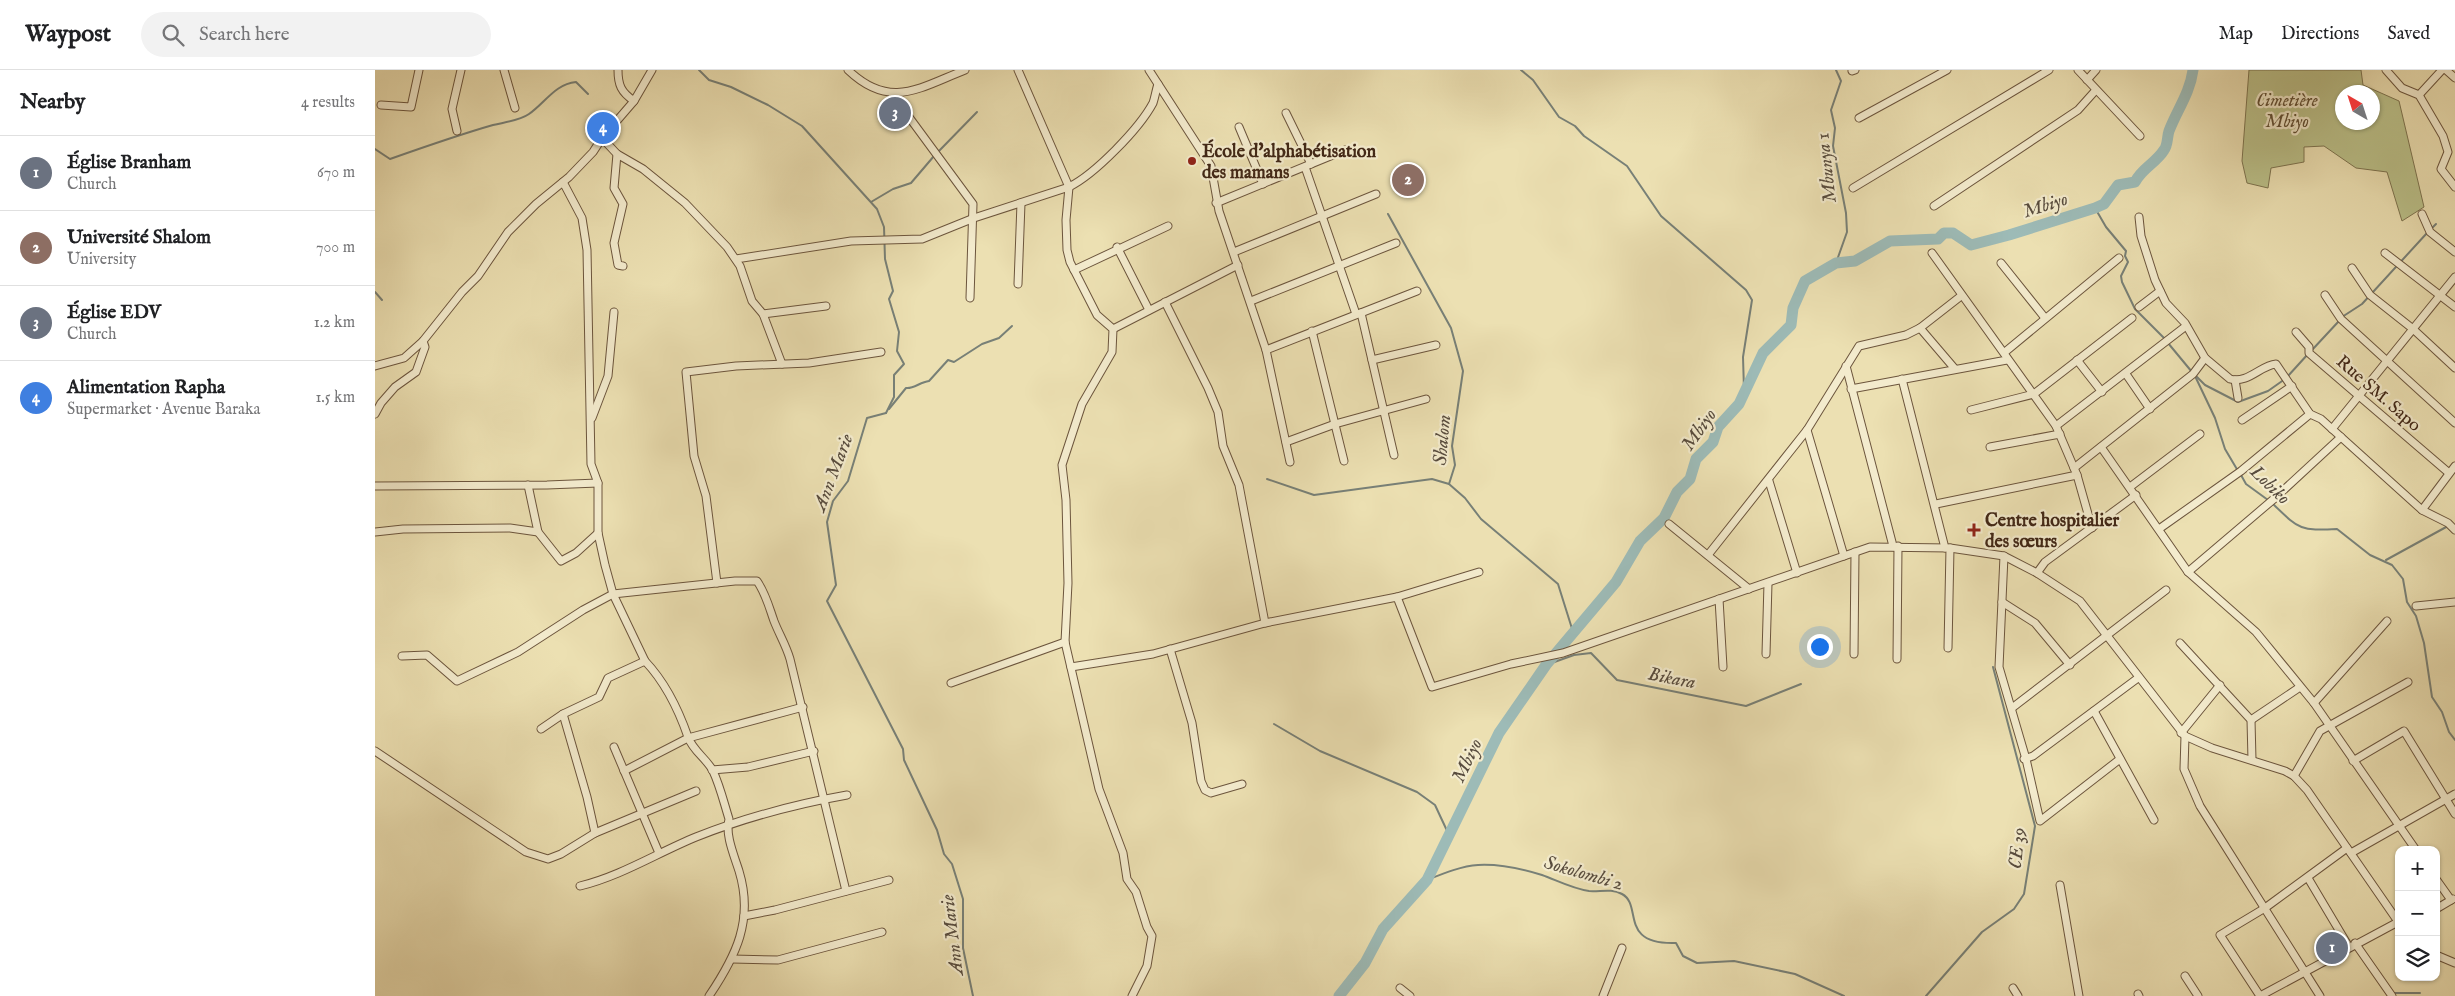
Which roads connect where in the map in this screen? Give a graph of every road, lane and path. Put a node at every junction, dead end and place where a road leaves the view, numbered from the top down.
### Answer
1 (419, 70) edge
2 (461, 70) edge
3 (504, 70) edge
4 (618, 70) edge
5 (652, 70) edge
6 (847, 70) edge
7 (965, 70) edge
8 (1018, 70) edge
9 (1149, 70) edge
10 (1947, 70) edge
11 (2049, 70) edge
12 (2077, 70) edge
13 (2096, 70) edge
14 (2386, 70) edge
15 (2442, 70) edge
16 (2446, 70) edge
17 (2455, 78) edge
18 (2087, 80) junction
19 (1158, 84) junction
20 (2095, 91) junction
21 (892, 94) junction
22 (2419, 95) junction
23 (634, 101) junction
24 (381, 105) dead end
25 (515, 108) dead end
26 (1286, 112) dead end
27 (1859, 118) dead end
28 (1239, 128) dead end
29 (457, 130) dead end
30 (2140, 136) dead end
31 (602, 138) junction
32 (1345, 150) dead end
33 (617, 154) junction
34 (1308, 165) junction
35 (563, 182) junction
36 (1263, 184) junction
37 (1069, 187) junction
38 (2455, 187) edge
39 (1853, 188) dead end
40 (1376, 194) dead end
41 (1021, 203) junction
42 (1216, 203) junction
43 (1934, 206) dead end
44 (2422, 214) dead end
45 (1323, 216) junction
46 (2139, 217) dead end
47 (974, 218) junction
48 (1168, 226) dead end
49 (1396, 244) dead end
50 (1117, 247) junction
51 (1234, 252) junction
52 (2385, 252) dead end
53 (2455, 252) edge
54 (1932, 253) dead end
55 (2119, 258) dead end
56 (736, 259) junction
57 (2001, 263) dead end
58 (1239, 265) junction
59 (623, 266) dead end
60 (1341, 266) junction
61 (2352, 268) dead end
62 (1074, 270) junction
63 (2455, 277) edge
64 (1018, 284) dead end
65 (1417, 291) dead end
66 (2160, 292) junction
67 (2441, 294) junction
68 (2325, 295) dead end
69 (1961, 296) junction
70 (970, 298) dead end
71 (1251, 301) junction
72 (1165, 302) junction
73 (826, 306) dead end
74 (2455, 307) edge
75 (2139, 308) dead end
76 (1149, 310) junction
77 (614, 312) dead end
78 (763, 314) junction
79 (1358, 314) junction
80 (2045, 318) junction
81 (2132, 318) dead end
82 (2186, 326) junction
83 (1919, 328) junction
84 (1113, 329) junction
85 (2413, 329) junction
86 (1312, 332) junction
87 (2296, 332) dead end
88 (423, 341) junction
89 (1436, 345) dead end
90 (1265, 350) junction
91 (881, 352) dead end
92 (2005, 352) junction
93 (2205, 358) junction
94 (1372, 360) junction
95 (2007, 360) junction
96 (2077, 360) junction
97 (2387, 360) junction
98 (782, 364) junction
99 (375, 366) edge
100 (1846, 366) junction
101 (2455, 368) edge
102 (1955, 370) junction
103 (2126, 374) junction
104 (1901, 380) junction
105 (2235, 380) junction
106 (2293, 386) junction
107 (1851, 389) junction
108 (2102, 392) junction
109 (2034, 394) junction
110 (2359, 396) junction
111 (2239, 398) dead end
112 (1426, 399) dead end
113 (1384, 409) junction
114 (2150, 409) junction
115 (1971, 410) dead end
116 (375, 414) edge
117 (2310, 414) junction
118 (2242, 420) dead end
119 (2455, 422) edge
120 (590, 423) junction
121 (1335, 424) junction
122 (2056, 426) junction
123 (2332, 429) junction
124 (1807, 430) junction
125 (2060, 434) junction
126 (2200, 434) dead end
127 (2341, 437) junction
128 (1286, 442) junction
129 (2101, 447) junction
130 (1990, 448) dead end
131 (1394, 455) dead end
132 (1344, 461) dead end
133 (1290, 462) dead end
134 (2455, 466) edge
135 (2076, 472) junction
136 (2449, 473) junction
137 (1769, 481) junction
138 (597, 483) junction
139 (528, 485) junction
140 (375, 486) edge
141 (2130, 487) junction
142 (2136, 495) junction
143 (1936, 504) junction
144 (2422, 510) junction
145 (1669, 524) dead end
146 (2452, 527) edge
147 (2092, 528) junction
148 (2159, 529) junction
149 (375, 532) edge
150 (538, 532) junction
151 (598, 533) junction
152 (1895, 546) junction
153 (1948, 548) junction
154 (1855, 552) junction
155 (1708, 555) junction
156 (1844, 556) junction
157 (2004, 556) junction
158 (1479, 572) dead end
159 (2188, 572) junction
160 (1797, 573) junction
161 (2037, 573) junction
162 (1768, 582) junction
163 (717, 583) junction
164 (1749, 589) junction
165 (2166, 590) dead end
166 (613, 594) junction
167 (1397, 597) junction
168 (1719, 599) junction
169 (2002, 602) junction
170 (2455, 602) edge
171 (2416, 606) dead end
172 (2387, 621) dead end
173 (1265, 623) junction
174 (2109, 636) junction
175 (1065, 642) junction
176 (2180, 643) dead end
177 (1948, 648) dead end
178 (1170, 649) junction
179 (1767, 654) dead end
180 (1854, 654) dead end
181 (402, 656) dead end
182 (1897, 659) dead end
183 (645, 661) junction
184 (2069, 665) junction
185 (1071, 667) junction
186 (1723, 667) dead end
187 (2138, 678) junction
188 (2408, 682) dead end
189 (951, 683) dead end
190 (2220, 685) junction
191 (2300, 687) junction
192 (2314, 703) junction
193 (803, 707) junction
194 (2012, 708) junction
195 (2094, 711) junction
196 (563, 714) junction
197 (2251, 720) junction
198 (2329, 726) junction
199 (541, 729) dead end
200 (2183, 734) junction
201 (689, 738) junction
202 (614, 747) dead end
203 (375, 751) edge
204 (814, 751) junction
205 (2025, 759) junction
206 (2120, 759) junction
207 (2252, 760) junction
208 (2353, 761) junction
209 (712, 770) junction
210 (624, 772) junction
211 (2294, 776) junction
212 (1242, 784) dead end
213 (697, 791) dead end
214 (2455, 794) edge
215 (847, 795) dead end
216 (824, 799) junction
217 (2447, 800) junction
218 (644, 814) junction
219 (2455, 814) edge
220 (2154, 820) dead end
221 (727, 826) junction
222 (2399, 826) junction
223 (595, 834) junction
224 (2413, 846) edge
225 (2349, 851) junction
226 (659, 853) junction
227 (2309, 878) junction
228 (889, 880) dead end
229 (2440, 884) edge
230 (2060, 885) dead end
231 (580, 886) dead end
232 (846, 891) junction
233 (2453, 899) edge
234 (2440, 907) edge
235 (2265, 908) junction
236 (744, 916) junction
237 (2395, 918) edge
238 (2395, 924) edge
239 (882, 932) dead end
240 (2352, 945) junction
241 (1622, 948) dead end
242 (2440, 957) edge
243 (732, 959) junction
244 (2455, 963) edge
245 (2304, 972) junction
246 (2185, 976) dead end
247 (1400, 988) dead end
248 (2013, 988) dead end
249 (709, 996) edge
250 (1132, 996) edge
251 (1410, 996) edge
252 (1603, 996) edge
253 (2018, 996) edge
254 (2079, 996) edge
255 (2198, 996) edge
256 (2260, 996) edge
257 (2320, 996) edge
258 (2392, 996) edge

1 - 24 street
2 - 29 street
3 - 25 street
4 - 23 street
5 - 23 street
6 - 21 street
7 - 21 street
8 - 37 street
9 - 19 street
10 - 27 street
11 - 39 street
12 - 18 street
13 - 18 street
14 - 22 street
15 - 22 street
16 - 17 street
18 - 20 street
19 - 37 street
19 - 42 street
20 - 30 street
20 - 43 street
21 - 47 street
22 - 38 street
23 - 31 street
26 - 34 street
28 - 36 street
31 - 33 street
31 - 35 street
32 - 34 street
33 - 56 street
33 - 59 street
34 - 36 street
34 - 45 street
35 - 88 street
35 - 120 street
36 - 42 street
37 - 41 street
37 - 62 street
40 - 45 street
41 - 47 street
41 - 64 street
42 - 51 street
44 - 53 street
45 - 51 street
45 - 60 street
46 - 66 street
47 - 56 street
47 - 70 street
48 - 50 street
49 - 60 street
50 - 62 street
50 - 76 street
51 - 58 street
52 - 67 street
54 - 69 street
55 - 80 street
56 - 78 street
57 - 80 street
58 - 71 street
58 - 72 street
60 - 71 street
60 - 79 street
61 - 85 street
62 - 84 street
63 - 67 street
65 - 79 street
66 - 75 street
66 - 82 street
67 - 74 street
67 - 85 street
68 - 97 street
69 - 83 street
69 - 92 street
71 - 90 street
72 - 76 street
72 - 173 street
73 - 78 street
76 - 84 street
77 - 120 street
78 - 98 street
79 - 86 street
79 - 94 street
80 - 92 street
81 - 96 street
82 - 93 street
82 - 103 street
83 - 100 street
83 - 102 street
84 - 175 street
85 - 97 street
85 - 101 street
86 - 90 street
86 - 121 street
87 - 110 street, Rue SM. Sapo
88 - 99 street
88 - 116 street
89 - 94 street
90 - 128 street
91 - 98 street
92 - 95 street
93 - 105 street
93 - 114 street
94 - 113 street
95 - 102 street
95 - 109 street
96 - 108 street
96 - 109 street
97 - 110 street
97 - 119 street
98 - 163 street
100 - 107 street
100 - 124 street
102 - 104 street
103 - 108 street
103 - 114 street
104 - 107 street
104 - 143 street
105 - 106 street
105 - 111 street
106 - 117 street
106 - 118 street
107 - 152 street
108 - 122 street
109 - 115 street
109 - 122 street
110 - 123 street
110 - 136 street, Rue SM. Sapo
112 - 113 street
113 - 121 street
113 - 131 street
114 - 129 street
117 - 123 street
117 - 148 street
120 - 138 street
121 - 128 street
121 - 132 street
122 - 125 street
123 - 127 street
124 - 137 street
124 - 156 street
125 - 130 street
125 - 135 street
126 - 141 street
127 - 144 street
127 - 159 street
128 - 133 street
129 - 135 street
129 - 141 street
134 - 136 street
135 - 143 street
135 - 147 street
136 - 144 street
137 - 155 street
137 - 160 street
138 - 139 street
138 - 151 street
139 - 140 street
139 - 150 street
141 - 142 street
142 - 147 street
142 - 148 street
143 - 153 street
144 - 146 street
145 - 155 street
147 - 161 street
148 - 159 street
149 - 150 street
150 - 151 street
151 - 166 street
152 - 153 street
152 - 154 street
152 - 182 street
153 - 157 street
153 - 177 street
154 - 156 street
154 - 180 street
155 - 164 street
156 - 160 street
157 - 161 street
157 - 169 street
158 - 167 street
159 - 191 street
160 - 162 street
161 - 174 street
162 - 164 street
162 - 179 street
163 - 166 street
163 - 193 street
164 - 168 street
165 - 174 street
166 - 181 street
166 - 183 street
167 - 168 street
167 - 173 street
168 - 186 street
169 - 184 street
169 - 194 street
170 - 171 street
172 - 192 street
173 - 178 street
174 - 184 street
174 - 187 street
175 - 185 street
175 - 189 street
176 - 190 street
178 - 185 street
178 - 212 street
183 - 196 street
183 - 201 street
184 - 194 street
185 - 250 street
187 - 195 street
187 - 200 street
188 - 198 street
190 - 197 street
190 - 200 street
191 - 192 street
191 - 197 street
192 - 198 street
193 - 201 street
193 - 204 street
194 - 205 street
195 - 205 street
195 - 206 street
196 - 199 street
196 - 223 street
197 - 207 street
198 - 208 street
198 - 211 street
200 - 207 street
200 - 235 street
201 - 209 street
201 - 210 street
202 - 210 street
203 - 223 street
204 - 209 street
204 - 216 street
205 - 206 street
206 - 220 street
207 - 211 street
208 - 217 street
208 - 222 street
209 - 221 street
210 - 218 street
211 - 225 street
213 - 218 street
214 - 217 street
215 - 216 street
216 - 221 street
216 - 232 street
217 - 219 street
217 - 222 street
218 - 223 street
218 - 226 street
221 - 226 street
221 - 236 street
222 - 224 street
222 - 225 street
225 - 227 street
225 - 237 street
226 - 231 street
227 - 235 street
227 - 240 street
228 - 232 street
229 - 233 street
230 - 254 street
232 - 236 street
233 - 234 street
235 - 245 street
235 - 256 street
236 - 243 street
238 - 240 street
239 - 243 street
240 - 245 street
240 - 258 street
241 - 252 street
242 - 244 street
243 - 249 street
245 - 256 street
245 - 257 street
246 - 255 street
247 - 251 street
248 - 253 street

